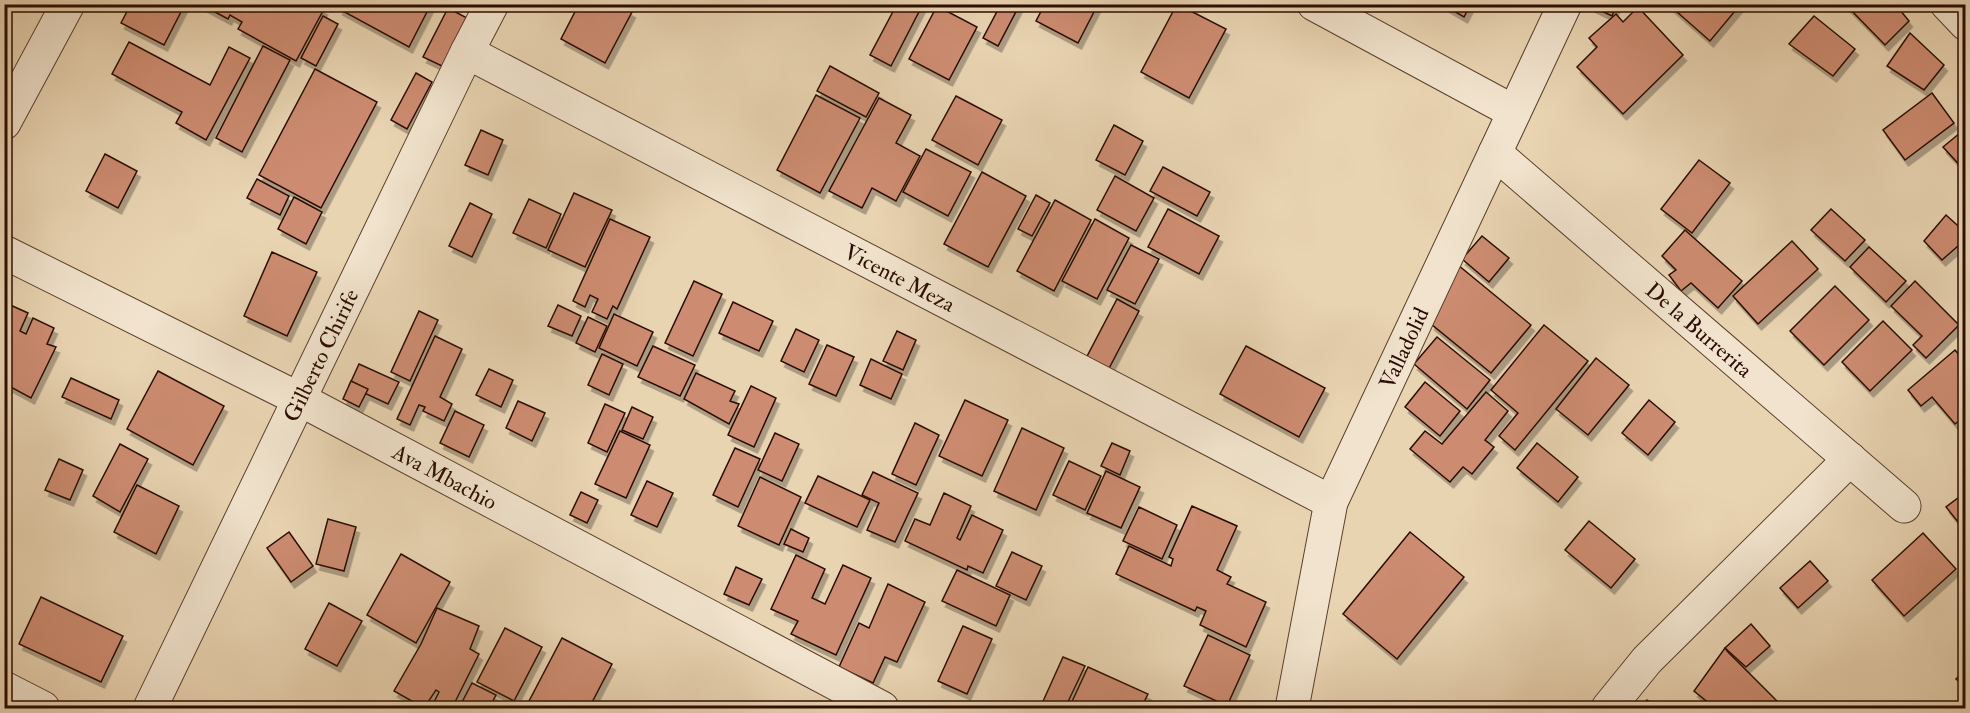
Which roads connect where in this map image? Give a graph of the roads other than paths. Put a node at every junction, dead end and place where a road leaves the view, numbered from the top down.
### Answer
1 (68, 4) edge
2 (492, 4) edge
3 (1314, 4) edge
4 (1565, 4) edge
5 (1947, 4) edge
6 (1965, 24) edge
7 (466, 52) junction
8 (1514, 112) junction
9 (4, 123) edge
10 (1495, 153) junction
11 (4, 252) edge
12 (301, 400) junction
13 (1851, 459) junction
14 (1331, 502) junction
15 (1904, 506) dead end
16 (4, 688) edge
17 (43, 708) edge
18 (150, 708) edge
19 (882, 708) edge
20 (1292, 708) edge
21 (1608, 708) edge

1 - 9 street
2 - 7 street, Gilberto Chirife
3 - 8 street
4 - 8 street, Valladolid
5 - 6 street
7 - 12 street, Gilberto Chirife
7 - 14 street, Vicente Meza
8 - 10 street, Valladolid
10 - 13 street, De la Burrerita
10 - 14 street, Valladolid
11 - 12 street, Ava Mbachio
12 - 18 street, Gilberto Chirife
12 - 19 street, Ava Mbachio
13 - 15 street, De la Burrerita
13 - 21 street
14 - 20 street, Valladolid
16 - 17 street

